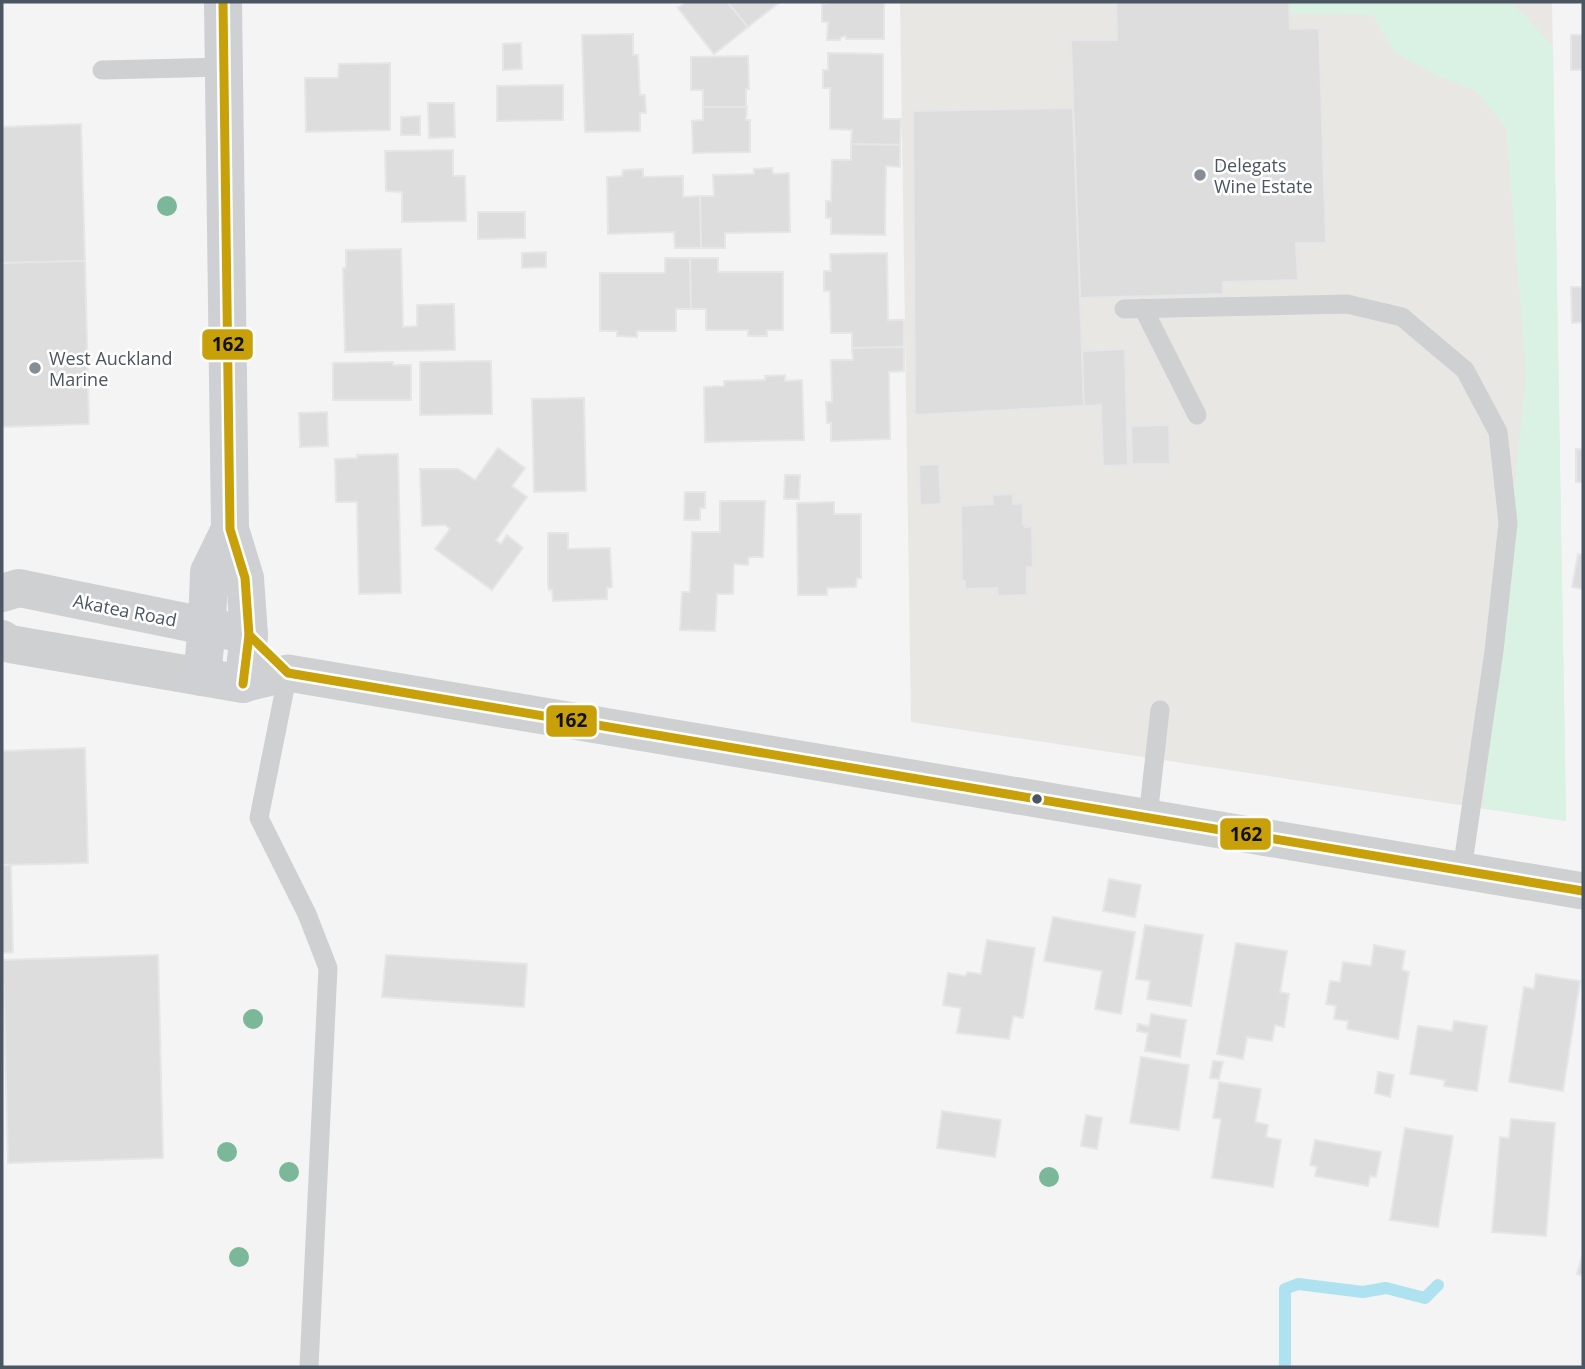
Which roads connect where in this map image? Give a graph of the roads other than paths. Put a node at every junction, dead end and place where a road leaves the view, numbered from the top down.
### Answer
1 (223, 2) edge
2 (225, 67) junction
3 (102, 70) dead end
4 (1197, 415) dead end
5 (230, 529) junction
6 (2, 593) edge
7 (207, 626) junction
8 (248, 635) junction
9 (2, 639) edge
10 (288, 673) junction
11 (202, 677) junction
12 (243, 684) junction
13 (1160, 710) dead end
14 (1148, 817) junction
15 (1462, 870) junction
16 (1583, 891) edge
17 (309, 1367) edge

1 - 2 main road
2 - 3 lane
2 - 5 main road
4 - 15 lane
5 - 7 main road
5 - 8 main road
6 - 7 street, Akatea Road
7 - 8 street, Akatea Road
7 - 11 main road
8 - 10 street
8 - 12 main road
9 - 11 street
10 - 12 street
10 - 14 street
10 - 17 lane
11 - 12 street
13 - 14 lane
14 - 15 street
15 - 16 street

